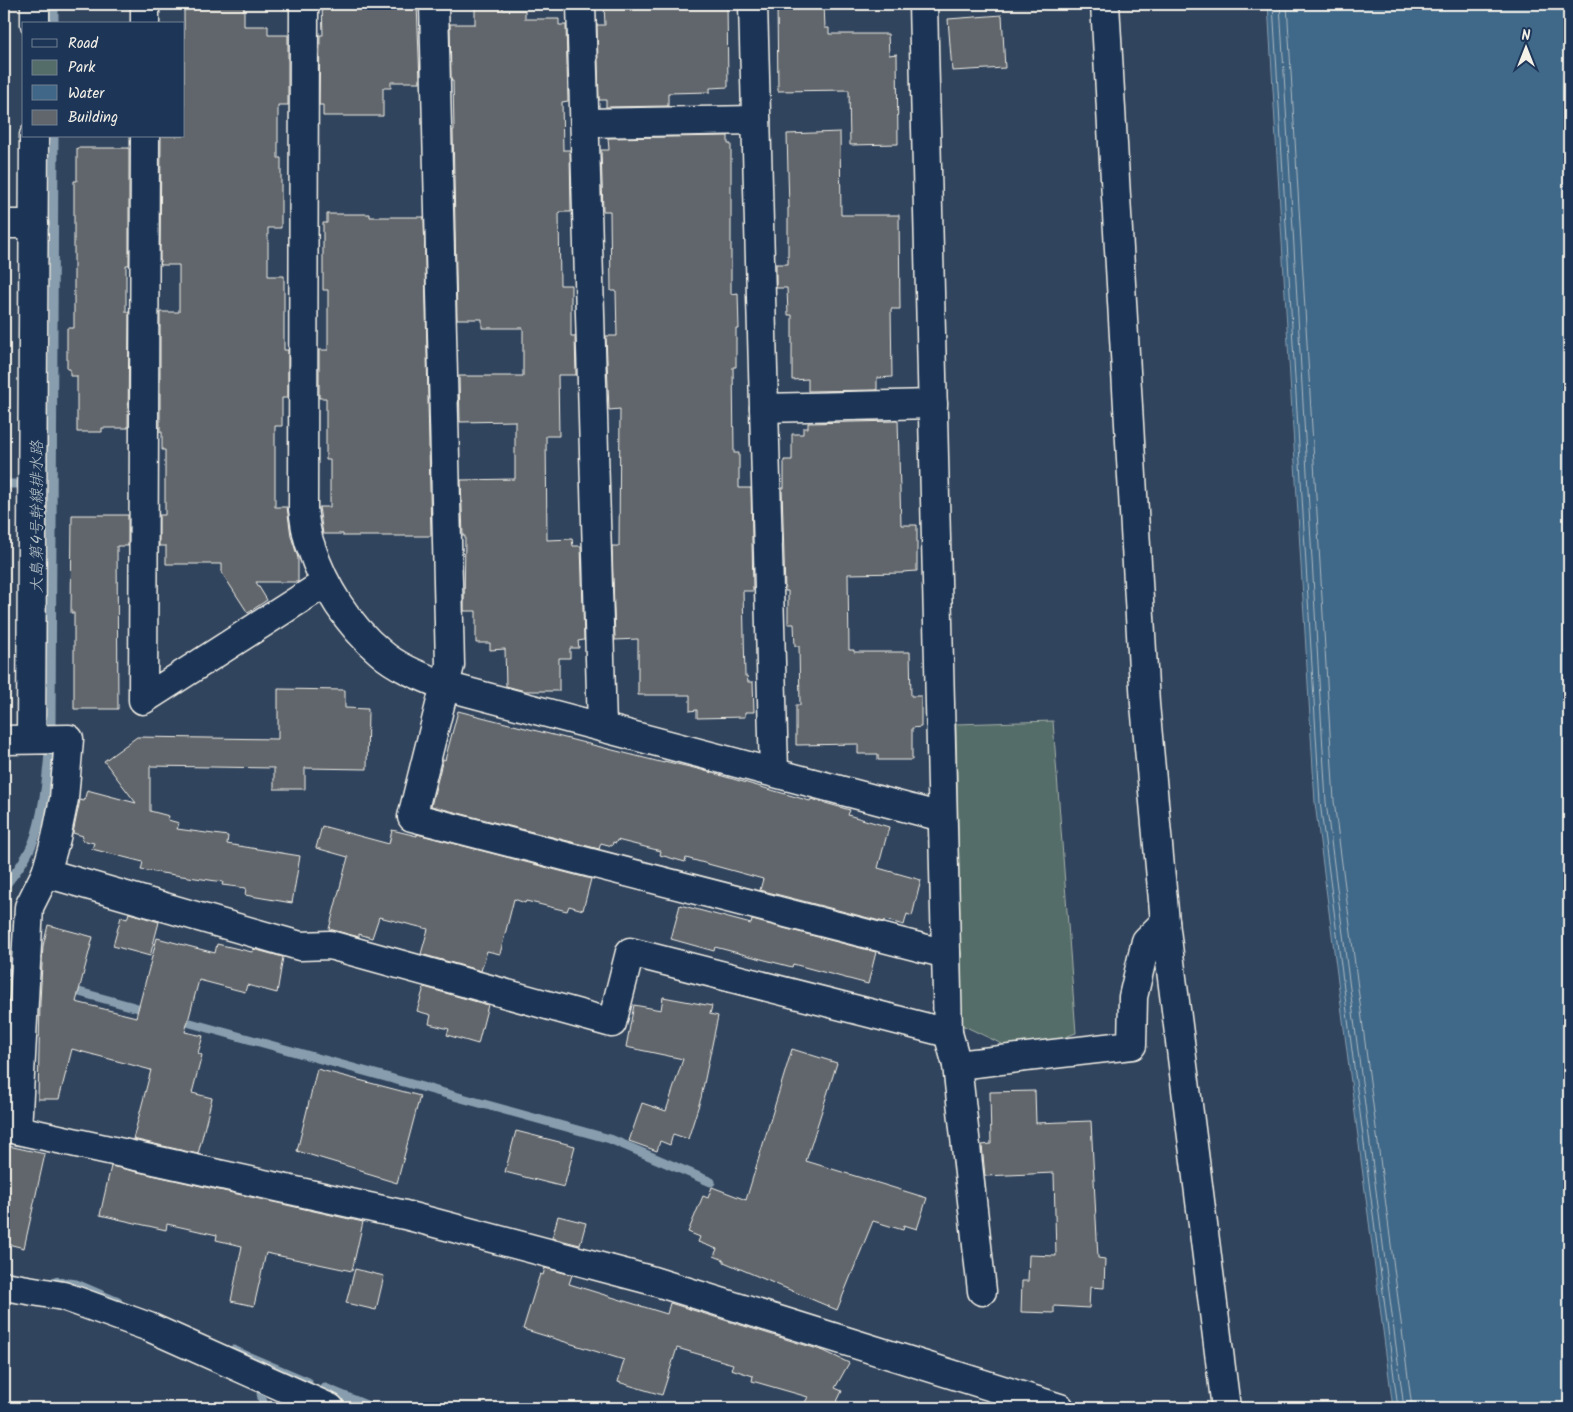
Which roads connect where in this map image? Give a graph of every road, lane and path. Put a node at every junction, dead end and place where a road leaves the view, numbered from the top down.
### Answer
1 (35, 4) edge
2 (145, 4) edge
3 (304, 4) edge
4 (434, 4) edge
5 (581, 4) edge
6 (753, 4) edge
7 (923, 4) edge
8 (1105, 4) edge
9 (35, 22) edge
10 (145, 22) edge
11 (756, 120) junction
12 (585, 123) junction
13 (34, 138) edge
14 (145, 138) edge
15 (4, 224) edge
16 (34, 224) junction
17 (932, 404) junction
18 (764, 408) junction
19 (325, 583) junction
20 (445, 686) junction
21 (602, 727) junction
22 (33, 739) junction
23 (4, 740) edge
24 (774, 772) junction
25 (942, 817) junction
26 (46, 873) junction
27 (1165, 922) junction
28 (946, 954) junction
29 (948, 1033) junction
30 (957, 1065) junction
31 (10, 1128) edge
32 (4, 1286) edge
33 (982, 1290) dead end
34 (330, 1408) edge
35 (1060, 1408) edge
36 (1226, 1408) edge

1 - 9 street
2 - 10 street
3 - 19 street
4 - 20 street
5 - 12 street
6 - 11 street
7 - 17 street
8 - 27 street
11 - 12 street
11 - 18 street
12 - 21 street
13 - 16 street
14 - 19 street
15 - 16 street
16 - 22 street
17 - 18 street
17 - 25 street
18 - 24 street
19 - 20 street
20 - 21 street
20 - 28 street
21 - 24 street
22 - 23 street
22 - 26 street
24 - 25 street
25 - 28 street
26 - 29 street
26 - 31 street
27 - 30 street
27 - 36 street
28 - 29 street
29 - 30 street
30 - 33 street
31 - 35 street
32 - 34 street

